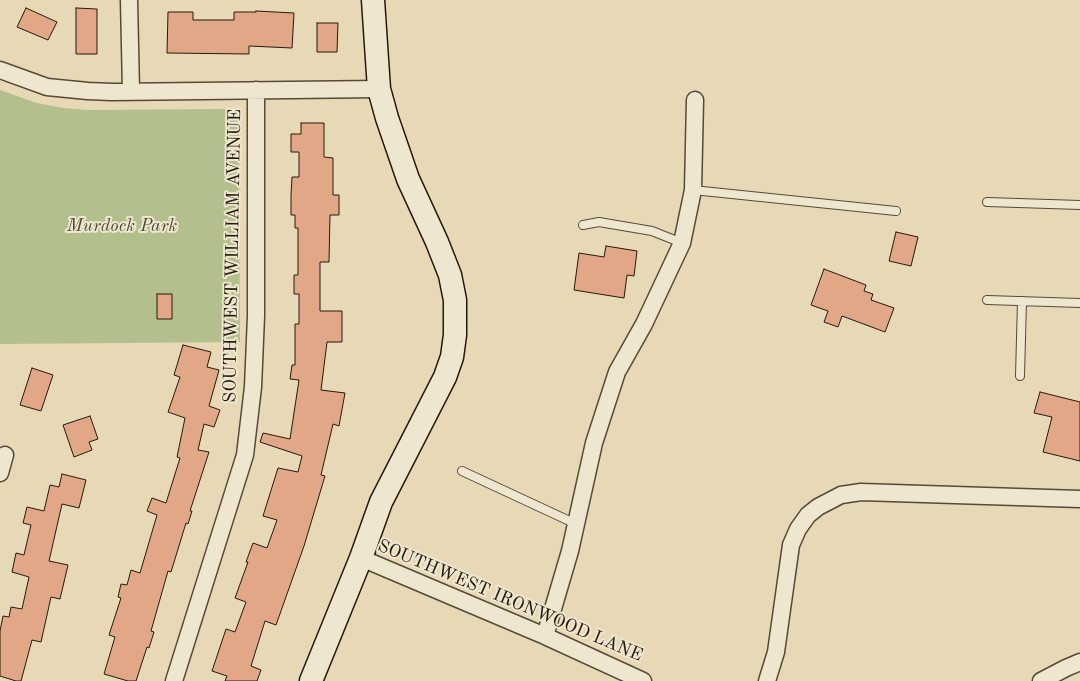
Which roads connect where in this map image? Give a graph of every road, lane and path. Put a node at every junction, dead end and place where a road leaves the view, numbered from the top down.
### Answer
1 (129, 0) edge
2 (373, 0) edge
3 (0, 70) edge
4 (379, 89) junction
5 (256, 90) junction
6 (131, 91) junction
7 (695, 100) dead end
8 (693, 190) junction
9 (988, 202) dead end
10 (1080, 205) edge
11 (896, 211) dead end
12 (583, 224) dead end
13 (682, 243) junction
14 (987, 300) dead end
15 (1022, 301) junction
16 (1080, 303) edge
17 (1020, 376) dead end
18 (5, 455) dead end
19 (462, 471) dead end
20 (0, 473) edge
21 (1080, 499) edge
22 (576, 524) junction
23 (361, 558) junction
24 (545, 636) junction
25 (1080, 662) edge
26 (174, 681) edge
27 (310, 681) edge
28 (643, 681) edge
29 (767, 681) edge
30 (1041, 681) edge

1 - 6 street
2 - 4 main road
3 - 6 street
4 - 5 street
4 - 23 main road
5 - 6 street
5 - 26 street, SOUTHWEST WILLIAM AVENUE
7 - 8 street
8 - 11 lane
8 - 13 street
9 - 10 lane
12 - 13 lane
13 - 22 street
14 - 15 lane
15 - 16 lane
15 - 17 lane
18 - 20 street
19 - 22 lane
21 - 29 street
22 - 24 street
23 - 24 street, SOUTHWEST IRONWOOD LANE
23 - 27 main road
24 - 28 street, SOUTHWEST IRONWOOD LANE
25 - 30 street

